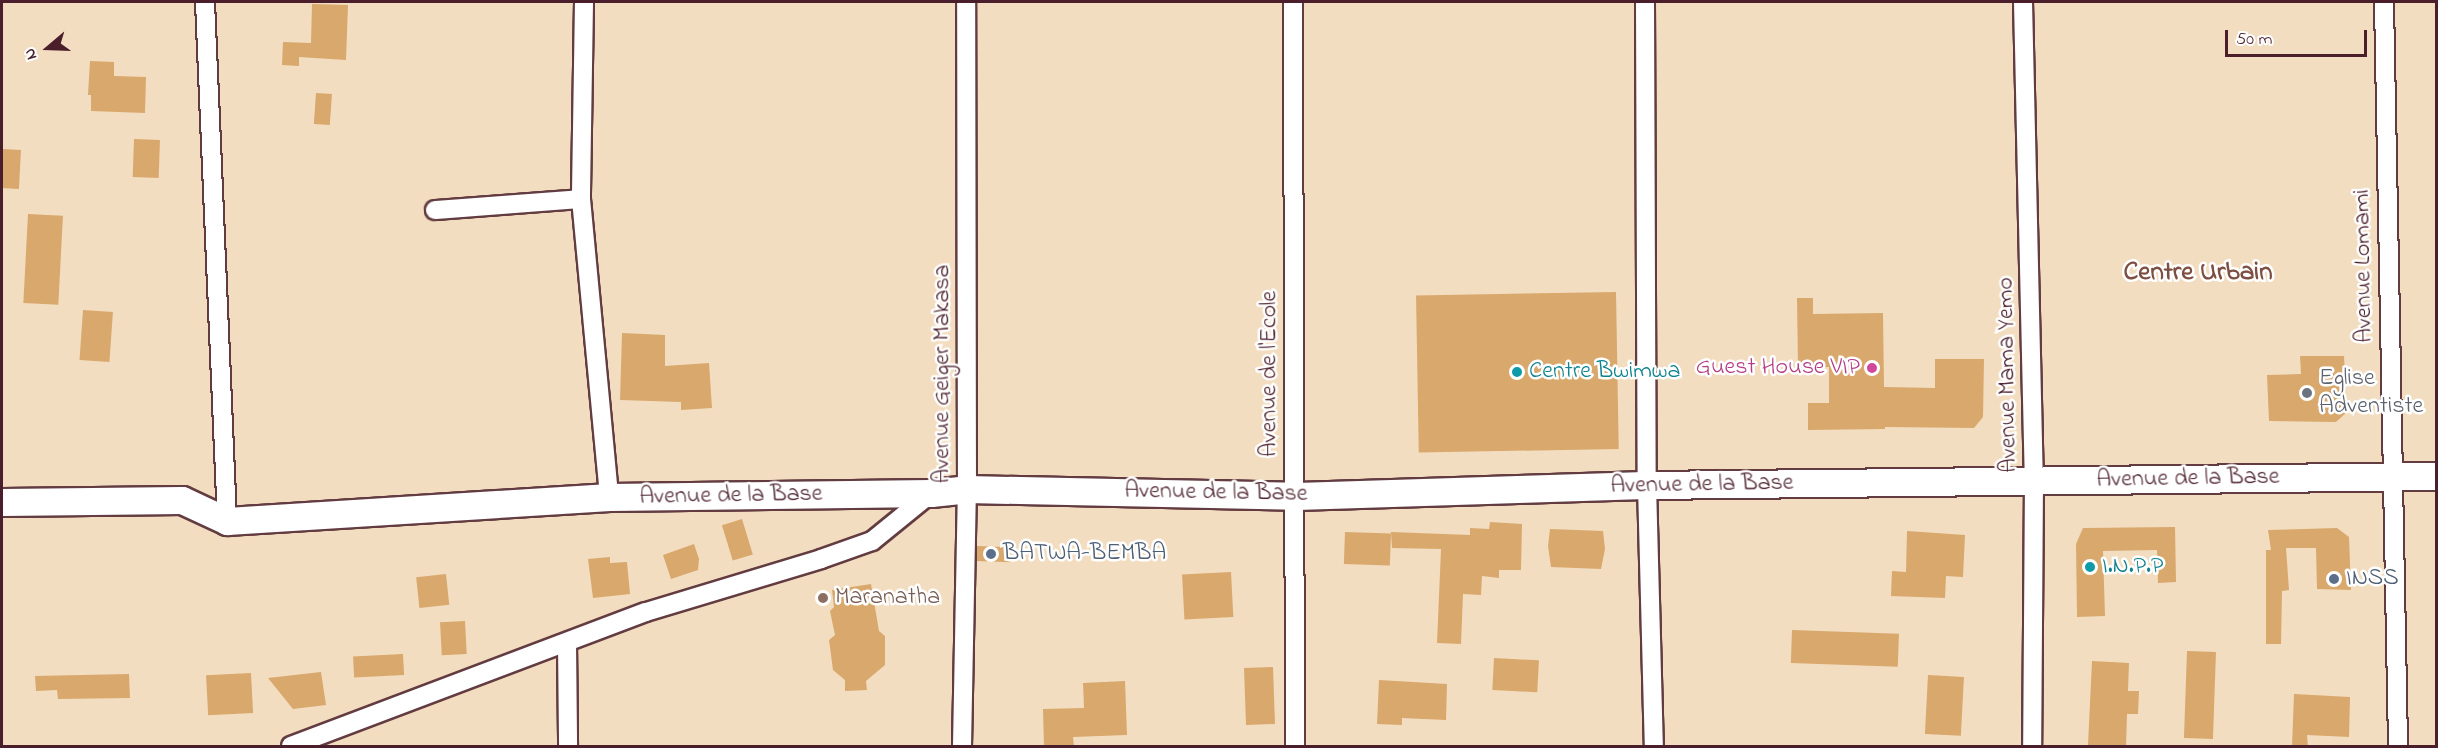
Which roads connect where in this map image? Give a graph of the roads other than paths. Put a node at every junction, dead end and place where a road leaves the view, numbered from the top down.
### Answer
1 (205, 2) edge
2 (584, 2) edge
3 (966, 2) edge
4 (1293, 2) edge
5 (1645, 2) edge
6 (2023, 2) edge
7 (2384, 2) edge
8 (581, 199) junction
9 (435, 210) dead end
10 (2436, 476) edge
11 (2391, 477) junction
12 (2034, 481) junction
13 (1647, 485) junction
14 (967, 489) junction
15 (931, 494) junction
16 (1294, 496) junction
17 (609, 497) junction
18 (2, 502) edge
19 (227, 521) junction
20 (567, 643) junction
21 (291, 747) edge
22 (568, 747) edge
23 (962, 747) edge
24 (1295, 747) edge
25 (1654, 747) edge
26 (2032, 747) edge
27 (2398, 747) edge

1 - 19 street
2 - 8 street
3 - 14 street, Avenue Geiger Makasa
4 - 16 street, Avenue de l'Ecole
5 - 13 street
6 - 12 street, Avenue Mama Yemo
7 - 11 street, Avenue Lomami
8 - 9 street
8 - 17 street
10 - 11 main road, Avenue de la Base
11 - 12 main road, Avenue de la Base
11 - 27 street, Avenue Lomami
12 - 13 main road, Avenue de la Base
12 - 26 street, Avenue Mama Yemo
13 - 16 main road, Avenue de la Base
13 - 25 street
14 - 15 main road, Avenue de la Base
14 - 16 main road, Avenue de la Base
14 - 23 street, Avenue Geiger Makasa
15 - 17 main road, Avenue de la Base
15 - 20 street
16 - 24 street, Avenue de l'Ecole
17 - 19 main road, Avenue de la Base
18 - 19 main road, Avenue de la Base
20 - 21 street
20 - 22 street

